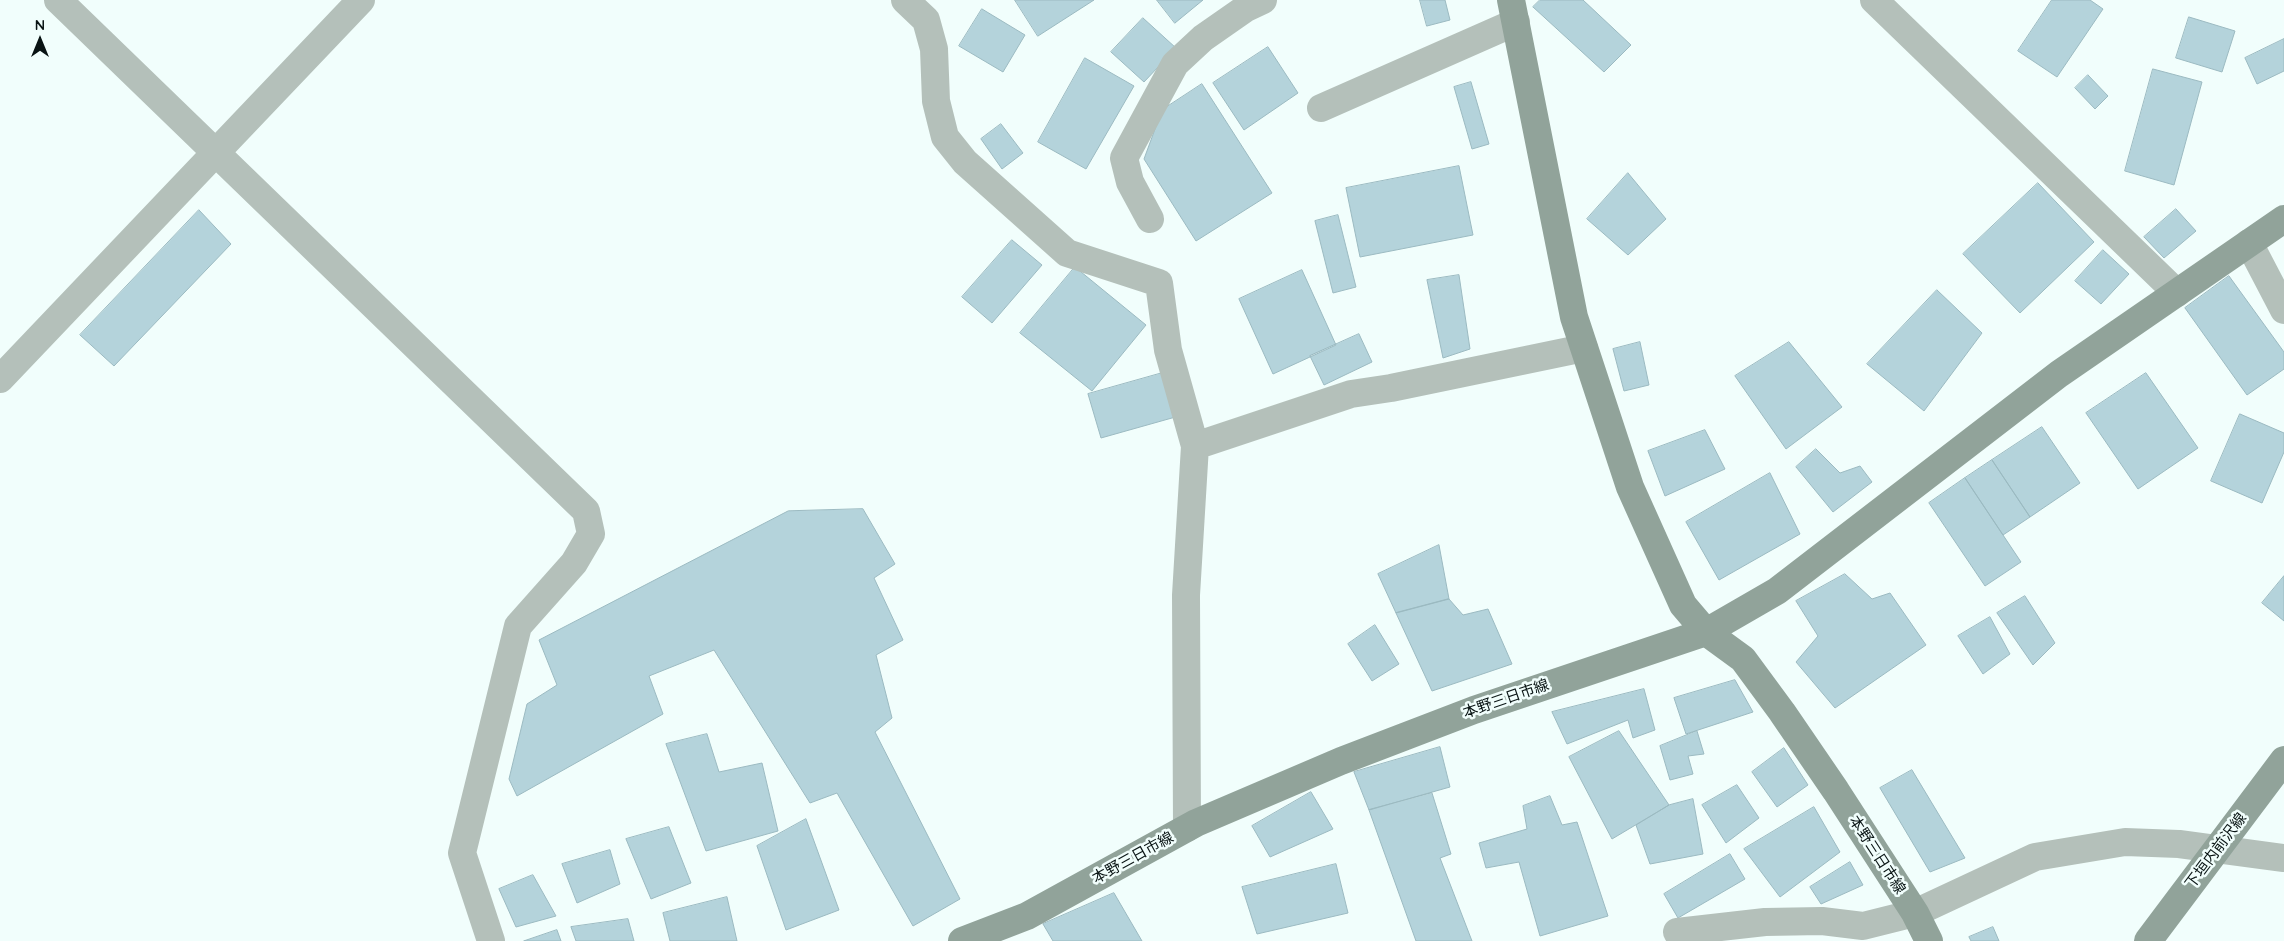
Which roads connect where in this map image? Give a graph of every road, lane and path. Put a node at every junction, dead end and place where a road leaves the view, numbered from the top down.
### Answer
1 (58, 0) edge
2 (361, 0) edge
3 (905, 0) edge
4 (1874, 0) edge
5 (1250, 3) edge
6 (1514, 11) edge
7 (1321, 108) dead end
8 (216, 152) junction
9 (1150, 219) dead end
10 (2284, 219) edge
11 (2249, 243) junction
12 (2177, 293) junction
13 (2284, 310) edge
14 (1584, 348) junction
15 (0, 379) edge
16 (1195, 446) junction
17 (1706, 632) junction
18 (2284, 760) edge
19 (1187, 828) junction
20 (2218, 849) junction
21 (2284, 858) edge
22 (1915, 913) junction
23 (979, 938) edge
24 (492, 941) edge
25 (1684, 941) edge
26 (1930, 941) edge
27 (2148, 941) edge

1 - 8 street
2 - 8 street
3 - 16 street
4 - 12 street
5 - 9 street
6 - 7 street
6 - 14 main road
8 - 15 street
8 - 24 street
10 - 11 main road
11 - 12 main road
11 - 13 street
12 - 17 main road
14 - 16 street
14 - 17 main road
16 - 19 street
17 - 19 main road, 本野三日市線
17 - 22 main road, 本野三日市線
18 - 20 main road, 下垣内前沢線
19 - 23 main road, 本野三日市線
20 - 21 street
20 - 22 street
20 - 27 main road, 下垣内前沢線
22 - 25 street
22 - 26 main road, 本野三日市線

